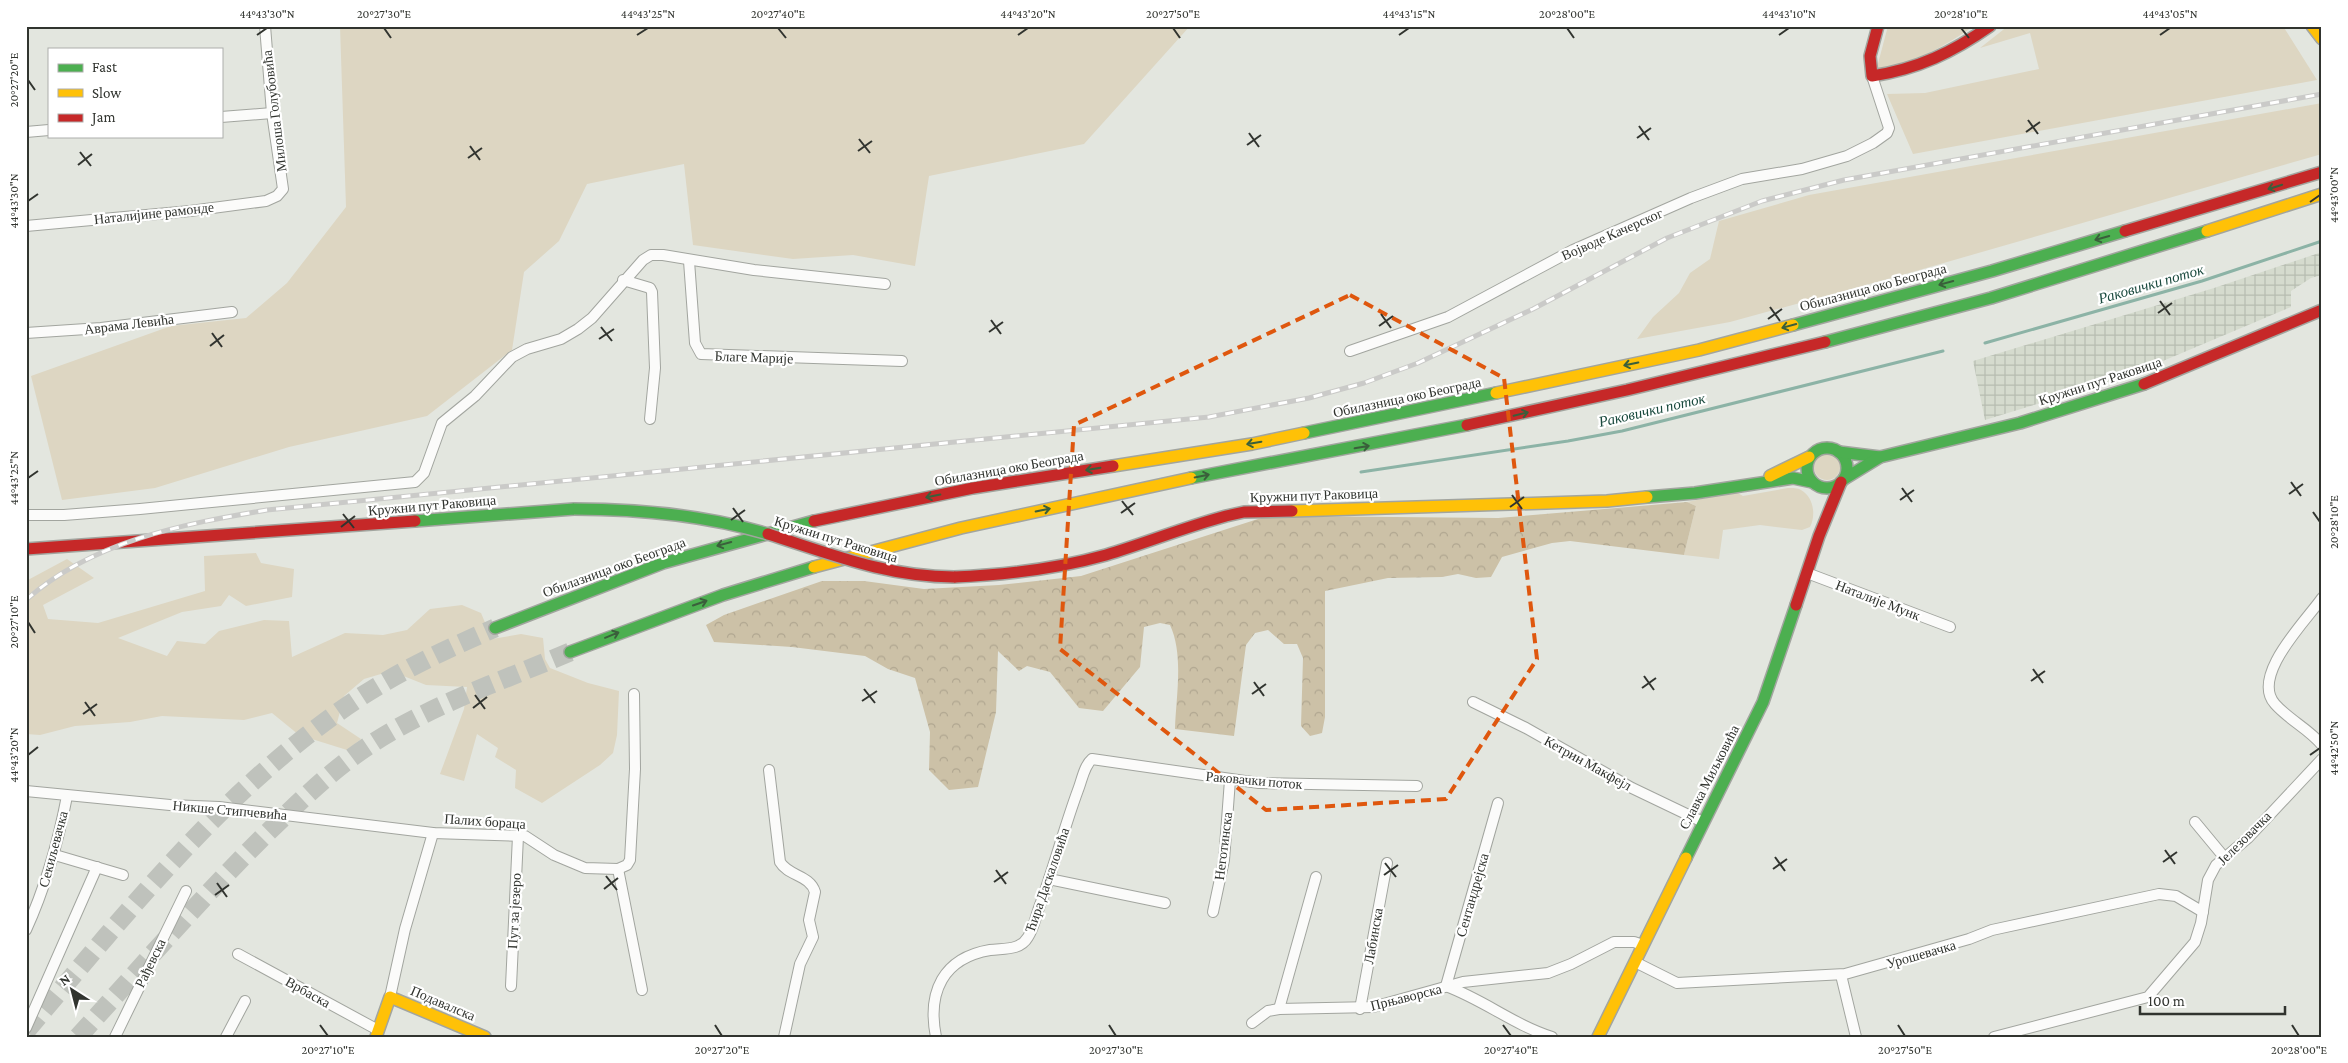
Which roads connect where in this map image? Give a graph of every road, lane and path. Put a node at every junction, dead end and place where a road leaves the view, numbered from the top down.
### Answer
1 (265, 26) edge
2 (1878, 26) edge
3 (1990, 26) edge
4 (2312, 26) edge
5 (2322, 39) edge
6 (1872, 76) junction
7 (272, 113) junction
8 (222, 117) edge
9 (48, 130) edge
10 (26, 132) edge
11 (2322, 172) edge
12 (279, 194) joint
13 (2322, 194) edge
14 (26, 226) edge
15 (689, 261) junction
16 (624, 280) junction
17 (885, 284) dead end
18 (2322, 310) edge
19 (232, 312) dead end
20 (26, 333) edge
21 (1350, 351) dead end
22 (902, 361) dead end
23 (650, 419) dead end
24 (1839, 452) junction
25 (1810, 457) junction
26 (1880, 457) junction
27 (1843, 481) junction
28 (1751, 483) junction
29 (1814, 483) junction
30 (26, 514) edge
31 (1824, 520) junction
32 (26, 549) edge
33 (1807, 573) junction
34 (2322, 598) edge
35 (1950, 627) dead end
36 (494, 628) tunnel mouth
37 (570, 652) tunnel mouth
38 (634, 694) dead end
39 (1473, 702) dead end
40 (2322, 745) edge
41 (1092, 759) joint
42 (2322, 759) edge
43 (769, 770) dead end
44 (1230, 780) junction
45 (1417, 786) dead end
46 (26, 791) edge
47 (66, 796) junction
48 (1498, 803) dead end
49 (1703, 822) junction
50 (2194, 822) dead end
51 (433, 833) junction
52 (518, 836) junction
53 (54, 855) junction
54 (2224, 857) junction
55 (1387, 863) dead end
56 (97, 868) junction
57 (618, 868) junction
58 (123, 875) dead end
59 (1316, 877) dead end
60 (1049, 879) junction
61 (186, 891) dead end
62 (1165, 903) dead end
63 (1213, 912) dead end
64 (2203, 912) junction
65 (26, 930) edge
66 (1643, 945) junction
67 (238, 954) dead end
68 (1635, 962) junction
69 (1841, 974) junction
70 (511, 986) dead end
71 (1446, 986) junction
72 (642, 990) dead end
73 (390, 997) junction
74 (245, 1001) dead end
75 (1360, 1008) junction
76 (1279, 1009) junction
77 (1252, 1023) dead end
78 (26, 1028) edge
79 (377, 1034) edge
80 (115, 1037) edge
81 (226, 1037) edge
82 (485, 1037) edge
83 (784, 1037) edge
84 (936, 1037) edge
85 (1552, 1037) edge
86 (1598, 1037) edge
87 (1856, 1037) edge
88 (1994, 1037) edge

1 - 7 street, Милоша Голубовића
2 - 6 main road
3 - 6 main road
4 - 5 main road
6 - 21 street, Војводе Качерског
7 - 8 street
7 - 12 street, Милоша Голубовића
9 - 10 street
11 -> 36 main road, Обилазница око Београда
12 - 14 street, Наталијине рамонде
37 -> 13 main road
15 - 16 street
15 - 17 street
15 - 22 street, Благе Марије
16 - 23 street
16 - 30 street
18 - 26 main road, Кружни пут Раковица
19 - 20 street, Аврама Левића
24 - 25 main road
24 - 26 main road, Кружни пут Раковица
24 - 27 main road
25 - 28 main road, Кружни пут Раковица
25 - 29 main road
26 - 27 main road, Кружни пут Раковица
27 - 29 main road
27 - 31 main road, Славка Миљковића
28 - 29 main road, Кружни пут Раковица
28 - 32 main road, Кружни пут Раковица, bridge
29 - 31 main road, Славка Миљковића
31 - 33 main road, Славка Миљковића
33 - 35 street, Наталије Мунк
33 - 49 main road, Славка Миљковића
34 - 40 street
38 - 57 street
39 - 49 street, Кетрин Макфејл
41 - 44 street, Раковачки поток
41 - 60 street, Ћира Даскаловића
42 - 54 street, Јелезовачка
43 - 83 street
44 - 45 street, Раковачки поток
44 - 63 street, Неготинска
46 - 47 street, Никше Стипчевића
47 - 51 street, Никше Стипчевића
47 - 53 street, Секиљевачка
48 - 71 street, Сентандрејска
49 - 66 main road, Славка Миљковића
50 - 54 street
51 - 52 street, Палих бораца
51 - 73 street, Палих бораца
52 - 57 street, Палих бораца
52 - 70 street, Пут за језеро
53 - 56 street
53 - 65 street, Секиљевачка
54 - 64 street, Јелезовачка
55 - 75 street, Лабинска
56 - 58 street
56 - 78 street
57 - 72 street
59 - 76 street
60 - 62 street
60 - 84 street, Ћира Даскаловића
61 - 80 street, Рађевска
64 - 69 street, Урошевачка
64 - 88 street, Јелезовачка
66 - 68 main road, Славка Миљковића
66 - 71 street
67 - 79 street, Врбаска
68 - 69 street, Урошевачка
68 - 86 main road, Славка Миљковића
69 - 87 street
71 - 75 street, Прњаворска
71 - 85 street, Прњаворска
73 - 79 main road, Палих бораца
73 - 82 main road, Подавалска
74 - 81 street
75 - 76 street, Прњаворска
76 - 77 street, Прњаворска

